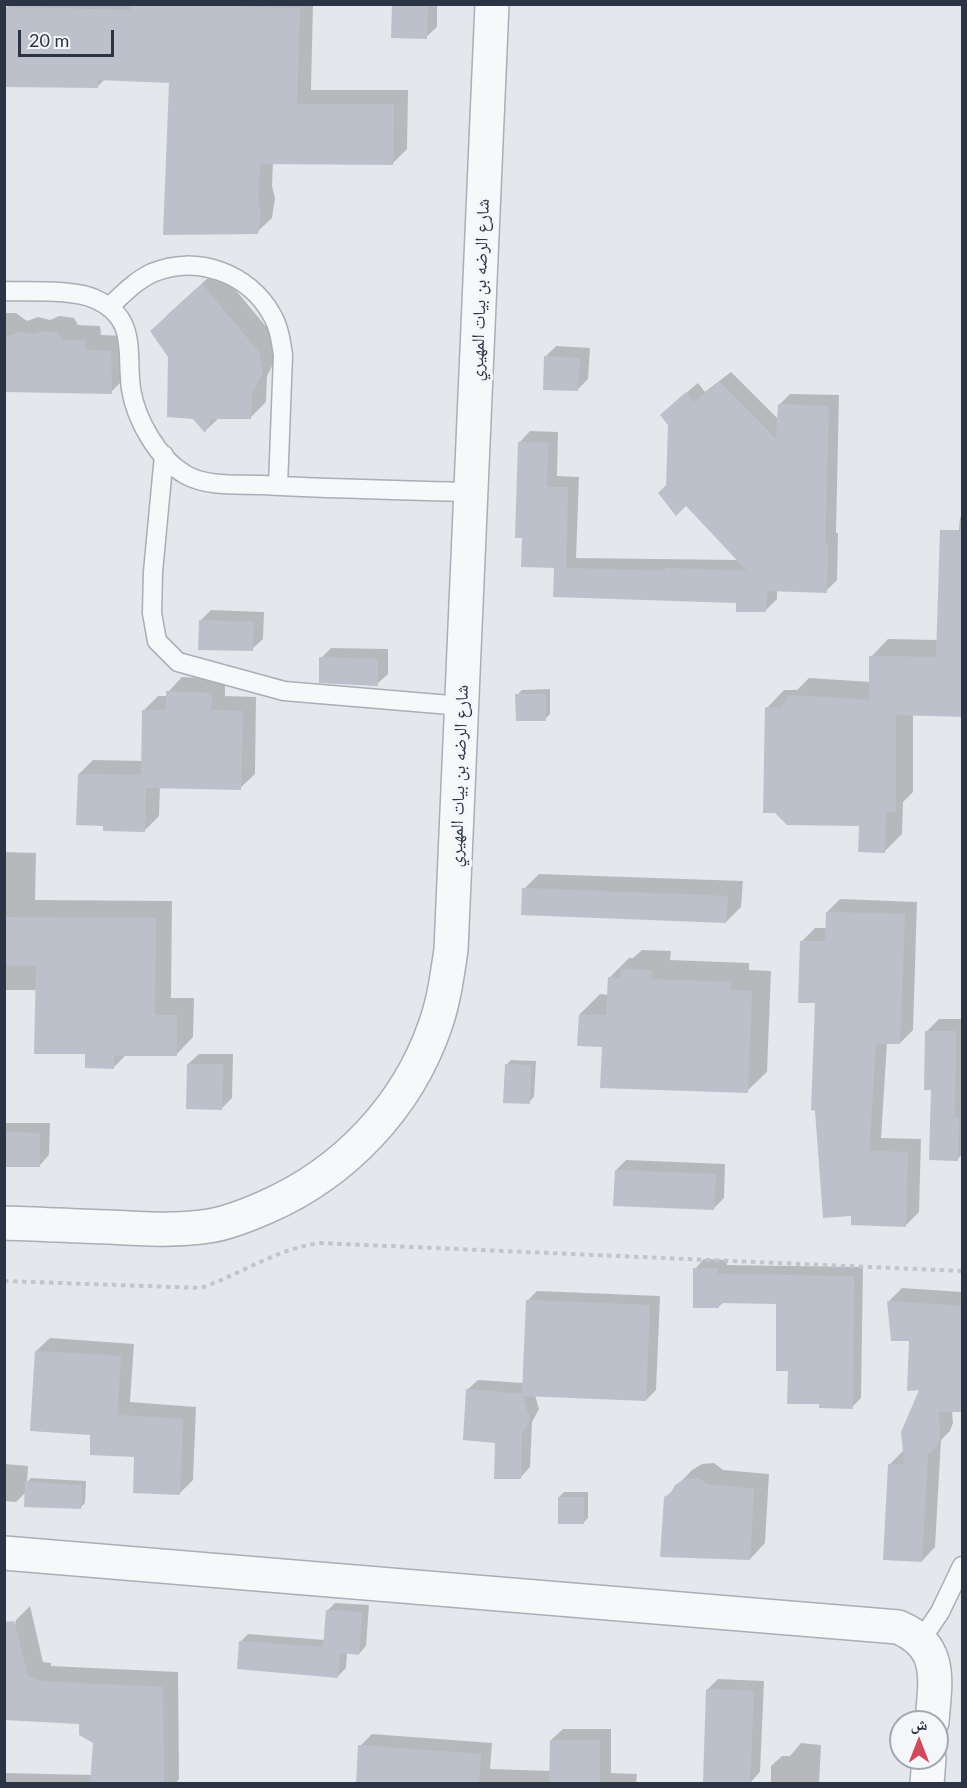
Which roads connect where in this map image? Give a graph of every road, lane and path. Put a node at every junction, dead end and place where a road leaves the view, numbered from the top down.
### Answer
1 (492, 4) edge
2 (4, 291) edge
3 (109, 307) junction
4 (164, 455) junction
5 (278, 486) junction
6 (471, 492) junction
7 (462, 706) junction
8 (4, 1223) edge
9 (963, 1271) edge
10 (4, 1281) edge
11 (4, 1553) edge
12 (963, 1566) edge
13 (921, 1640) junction
14 (933, 1710) edge

1 - 6 street, شارع الرضه بن بيات المهيري
2 - 3 lane
3 - 4 lane
3 - 5 lane
4 - 5 lane
4 - 7 lane
5 - 6 lane
6 - 7 street, شارع الرضه بن بيات المهيري
7 - 8 street, شارع الرضه بن بيات المهيري
9 - 10 path
11 - 13 street
12 - 13 lane
13 - 14 street

